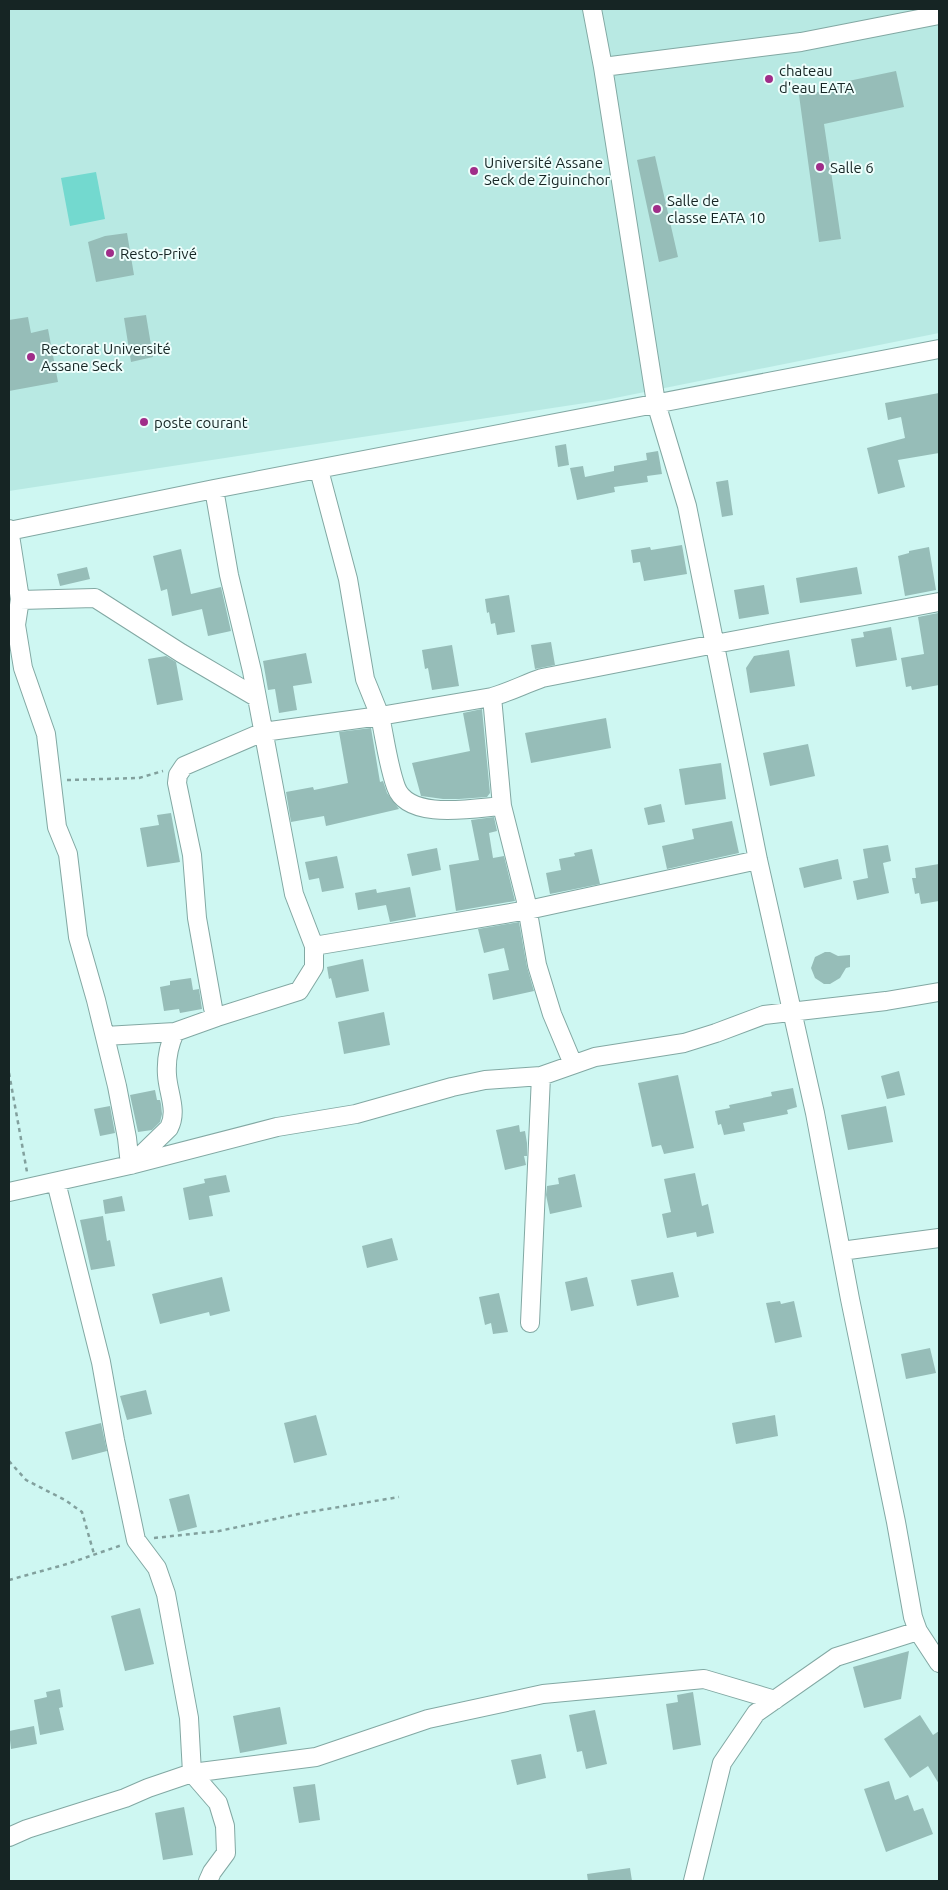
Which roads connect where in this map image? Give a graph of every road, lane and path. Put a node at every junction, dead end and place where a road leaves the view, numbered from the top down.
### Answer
1 (592, 9) edge
2 (939, 14) edge
3 (603, 67) junction
4 (939, 349) edge
5 (656, 403) junction
6 (319, 470) junction
7 (214, 489) junction
8 (9, 530) edge
9 (20, 600) junction
10 (939, 602) edge
11 (715, 644) junction
12 (256, 697) junction
13 (492, 697) junction
14 (380, 716) junction
15 (263, 732) junction
16 (184, 766) junction
17 (51, 780) junction
18 (502, 806) junction
19 (758, 860) junction
20 (528, 910) junction
21 (314, 946) junction
22 (939, 992) edge
23 (791, 1010) junction
24 (217, 1018) junction
25 (175, 1032) junction
26 (105, 1036) junction
27 (573, 1064) junction
28 (9, 1073) edge
29 (541, 1076) junction
30 (130, 1166) junction
31 (56, 1182) junction
32 (30, 1188) junction
33 (9, 1192) edge
34 (939, 1238) edge
35 (841, 1251) junction
36 (530, 1323) dead end
37 (9, 1461) edge
38 (399, 1497) dead end
39 (136, 1540) junction
40 (94, 1554) junction
41 (9, 1580) edge
42 (918, 1631) junction
43 (939, 1663) edge
44 (775, 1700) junction
45 (192, 1773) junction
46 (9, 1837) edge
47 (208, 1881) edge
48 (693, 1881) edge

1 - 3 street
2 - 3 street
3 - 5 street
4 - 5 street
5 - 6 street
5 - 11 street
6 - 7 street
6 - 14 street
7 - 8 street
7 - 12 street
8 - 9 street
9 - 12 street
9 - 17 street
10 - 11 street
11 - 13 street
11 - 19 street
12 - 15 street
13 - 14 street
13 - 18 street
14 - 15 street
14 - 18 street
15 - 16 street
15 - 21 street
16 - 17 path
16 - 24 street
17 - 26 street
18 - 20 street
19 - 20 street
19 - 23 street
20 - 21 street
20 - 27 street
21 - 24 street
22 - 23 street
23 - 27 street
23 - 35 street
24 - 25 street
25 - 26 street
25 - 30 street
26 - 30 street
27 - 29 street
28 - 32 path
29 - 30 street
29 - 36 street
30 - 31 street
31 - 32 street
31 - 39 street
32 - 33 street
34 - 35 street
35 - 42 street
37 - 40 path
38 - 39 path
39 - 40 path
39 - 45 street
40 - 41 path
42 - 43 street
42 - 44 street
44 - 45 street
44 - 48 street
45 - 46 street
45 - 47 street

